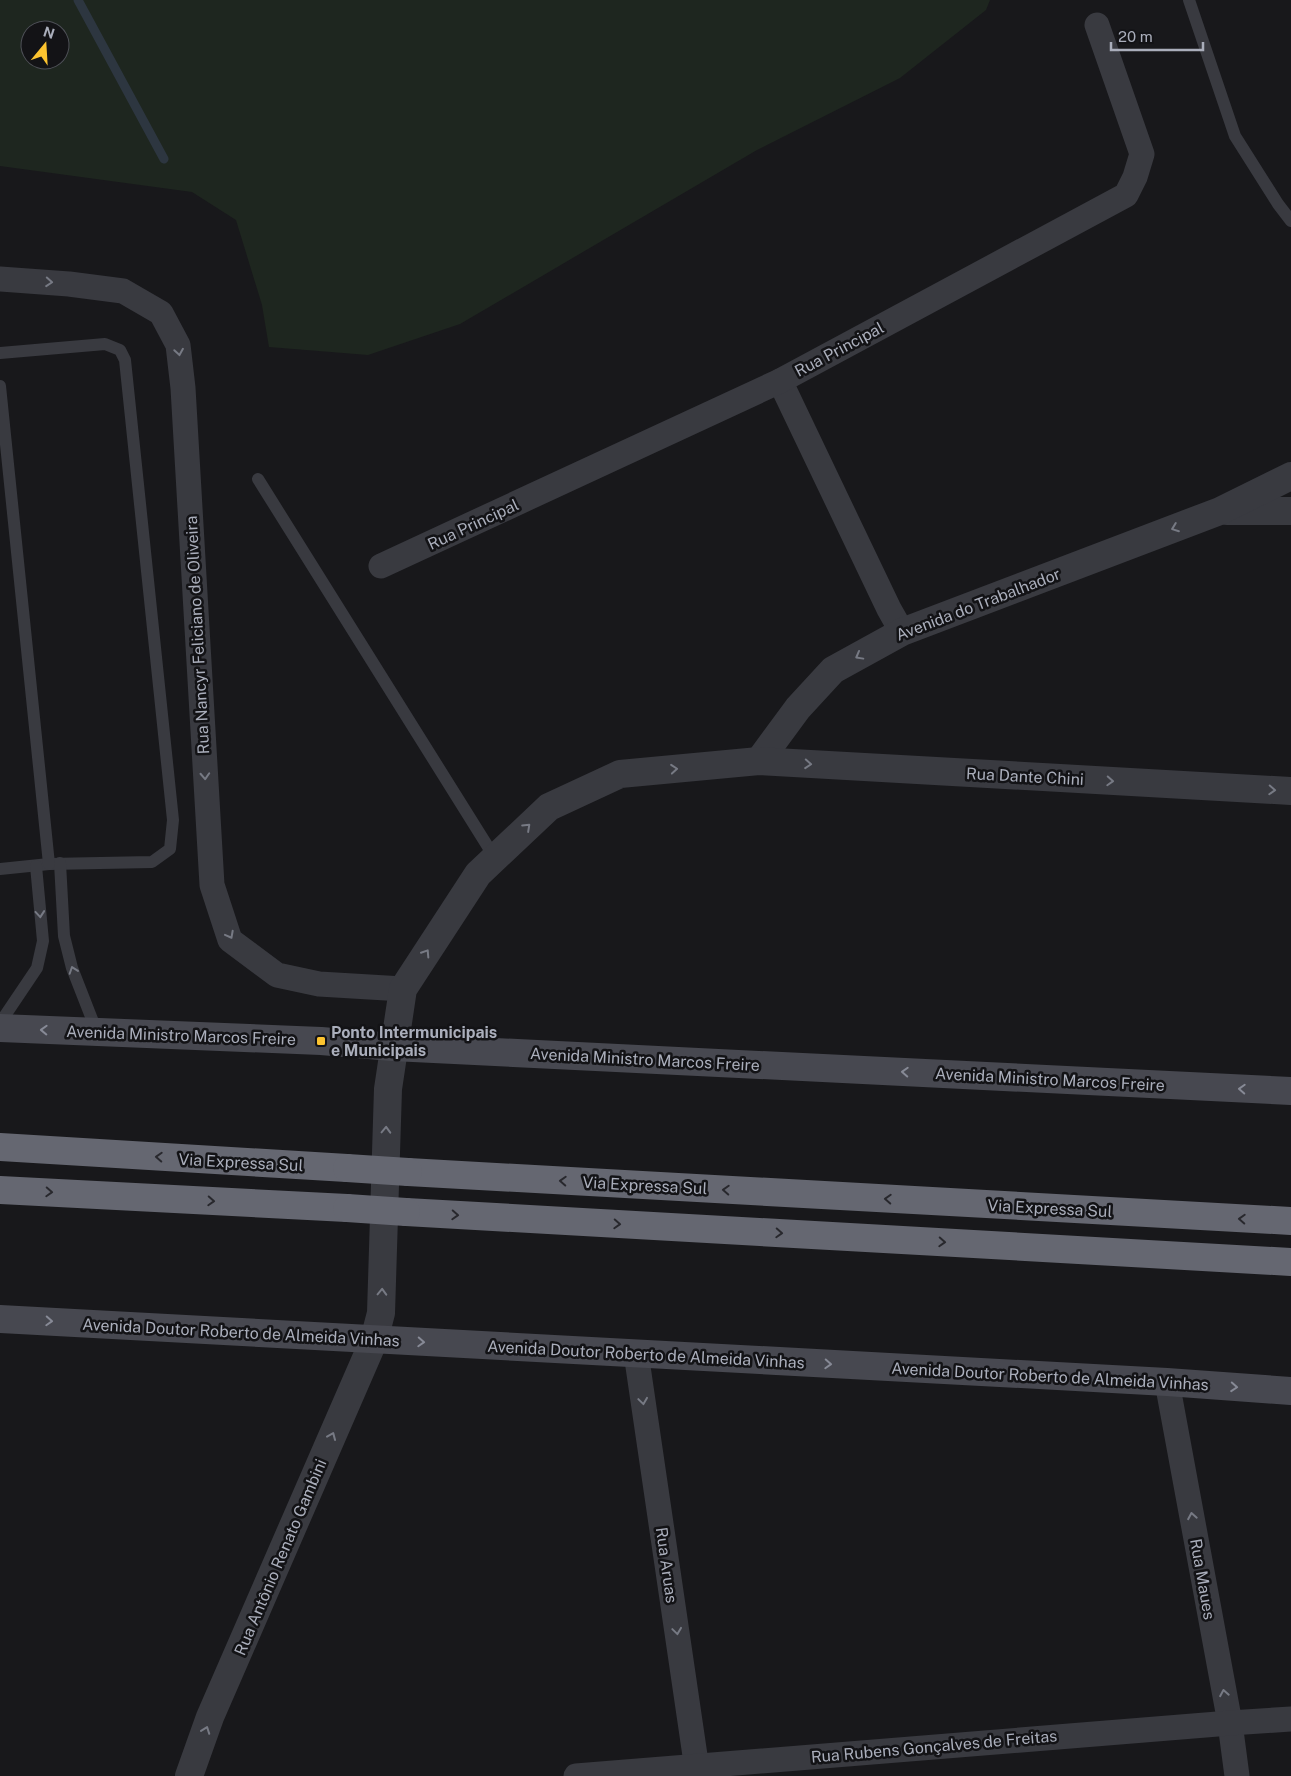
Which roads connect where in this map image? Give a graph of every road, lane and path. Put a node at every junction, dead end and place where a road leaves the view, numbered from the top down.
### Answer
1 (1189, 0) edge
2 (1097, 25) dead end
3 (1291, 221) edge
4 (0, 279) edge
5 (0, 353) edge
6 (780, 381) junction
7 (0, 386) edge
8 (1291, 476) edge
9 (258, 479) dead end
10 (1220, 511) junction
11 (1291, 511) edge
12 (381, 566) dead end
13 (902, 632) junction
14 (759, 761) junction
15 (1291, 791) edge
16 (494, 858) junction
17 (54, 864) junction
18 (36, 866) junction
19 (0, 868) edge
20 (403, 989) junction
21 (0, 1023) edge
22 (0, 1028) edge
23 (96, 1032) junction
24 (393, 1047) junction
25 (1291, 1091) edge
26 (0, 1147) edge
27 (0, 1190) edge
28 (1291, 1221) edge
29 (1291, 1262) edge
30 (0, 1319) edge
31 (374, 1340) junction
32 (636, 1353) junction
33 (1167, 1382) junction
34 (1291, 1391) edge
35 (1291, 1719) edge
36 (1230, 1723) junction
37 (697, 1771) edge
38 (189, 1776) edge
39 (576, 1776) edge
40 (1237, 1776) edge

1 - 3 lane
2 - 6 street, Rua Principal
4 -> 20 street, Rua Nancyr Feliciano de Oliveira
5 - 17 lane
6 - 12 street, Rua Principal
6 - 13 street
7 - 17 lane
8 - 10 street, Avenida do Trabalhador
9 - 16 lane
10 - 11 street
10 -> 13 street, Avenida do Trabalhador
13 -> 14 street, Avenida do Trabalhador
14 -> 15 street, Rua Dante Chini
16 -> 14 street
20 -> 16 street
17 - 18 lane
23 -> 17 lane
18 - 19 lane
18 -> 21 lane
20 - 24 street
23 -> 22 main road, Avenida Ministro Marcos Freire
23 - 24 main road, Avenida Ministro Marcos Freire
25 -> 24 main road, Avenida Ministro Marcos Freire
31 -> 24 street, Rua Antônio Renato Gambini
28 -> 26 highway, Via Expressa Sul, bridge
27 -> 29 highway, bridge
30 -> 31 main road, Avenida Doutor Roberto de Almeida Vinhas
31 -> 32 main road, Avenida Doutor Roberto de Almeida Vinhas
38 -> 31 street, Rua Antônio Renato Gambini
32 -> 33 main road, Avenida Doutor Roberto de Almeida Vinhas
32 -> 37 street, Rua Aruas
33 -> 34 main road, Avenida Doutor Roberto de Almeida Vinhas
36 -> 33 street, Rua Maues
35 - 36 street, Rua Rubens Gonçalves de Freitas
36 - 37 street, Rua Rubens Gonçalves de Freitas
36 - 40 street, Rua Maues
37 - 39 street, Rua Rubens Gonçalves de Freitas

